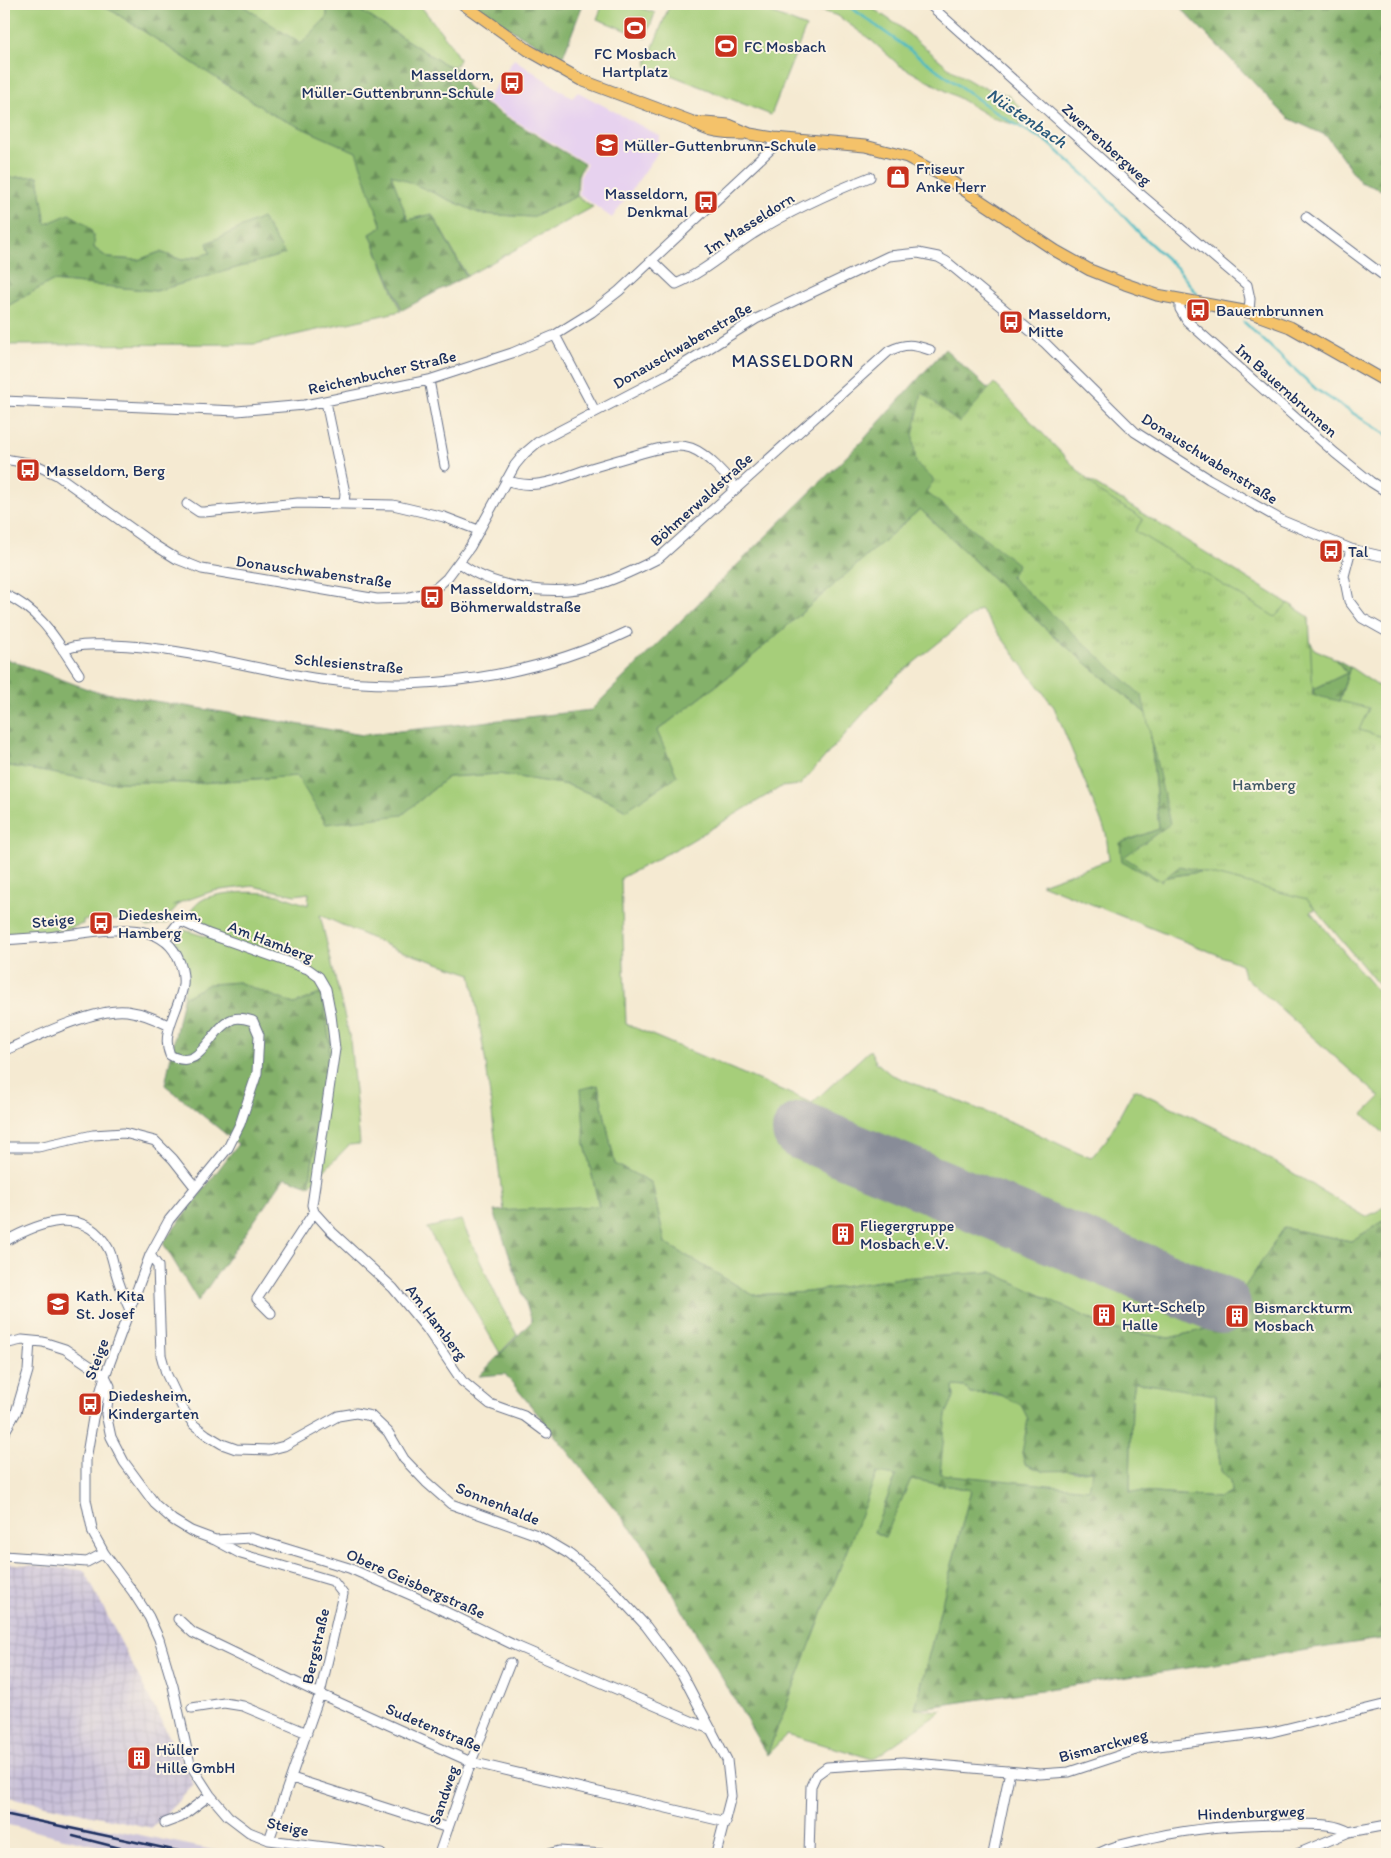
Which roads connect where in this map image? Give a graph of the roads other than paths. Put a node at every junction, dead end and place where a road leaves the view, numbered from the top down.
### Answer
1 (463, 4) edge
2 (929, 4) edge
3 (774, 138) junction
4 (870, 177) dead end
5 (1306, 217) dead end
6 (652, 261) junction
7 (1387, 278) edge
8 (1180, 300) junction
9 (1249, 312) junction
10 (555, 335) junction
11 (930, 350) dead end
12 (429, 380) junction
13 (1387, 382) edge
14 (4, 401) edge
15 (326, 402) junction
16 (595, 411) junction
17 (4, 459) edge
18 (446, 466) dead end
19 (506, 480) junction
20 (736, 488) junction
21 (1387, 492) edge
22 (344, 503) junction
23 (187, 504) dead end
24 (478, 530) junction
25 (1351, 549) junction
26 (1387, 556) edge
27 (460, 563) junction
28 (4, 594) edge
29 (627, 632) dead end
30 (1387, 632) edge
31 (63, 650) junction
32 (79, 674) dead end
33 (4, 940) edge
34 (165, 940) junction
35 (170, 1026) junction
36 (4, 1051) edge
37 (4, 1147) edge
38 (195, 1187) junction
39 (314, 1212) junction
40 (4, 1242) edge
41 (150, 1255) junction
42 (130, 1310) junction
43 (271, 1313) dead end
44 (30, 1340) junction
45 (4, 1344) edge
46 (105, 1376) junction
47 (4, 1432) edge
48 (548, 1433) dead end
49 (215, 1540) junction
50 (104, 1553) junction
51 (4, 1556) edge
52 (178, 1619) dead end
53 (510, 1663) dead end
54 (320, 1694) junction
55 (1387, 1704) edge
56 (192, 1708) dead end
57 (712, 1730) junction
58 (307, 1733) junction
59 (471, 1762) junction
60 (1008, 1771) junction
61 (292, 1778) junction
62 (210, 1795) junction
63 (726, 1822) junction
64 (165, 1823) dead end
65 (1387, 1825) edge
66 (448, 1828) junction
67 (1349, 1832) junction
68 (269, 1840) junction
69 (381, 1854) edge
70 (439, 1854) edge
71 (548, 1854) edge
72 (604, 1854) edge
73 (716, 1854) edge
74 (808, 1854) edge
75 (993, 1854) edge
76 (1097, 1854) edge
77 (1297, 1854) edge

1 - 3 main road
2 - 9 street, Zwerrenbergweg
3 - 6 street, Reichenbucher Straße
3 - 8 main road
4 - 6 street, Im Masseldorn
5 - 7 street
6 - 10 street, Reichenbucher Straße
8 - 9 main road
8 - 21 street, Im Bauernbrunnen
9 - 13 main road
10 - 12 street, Reichenbucher Straße
10 - 16 street
11 - 20 street, Böhmerwaldstraße
12 - 15 street, Reichenbucher Straße
12 - 18 street
14 - 15 street, Reichenbucher Straße
15 - 22 street
16 - 19 street, Donauschwabenstraße
16 - 25 street, Donauschwabenstraße
17 - 27 street, Donauschwabenstraße
19 - 20 street
19 - 24 street, Donauschwabenstraße
20 - 27 street, Böhmerwaldstraße
22 - 23 street
22 - 24 street
24 - 27 street, Donauschwabenstraße
25 - 26 street, Donauschwabenstraße
25 - 30 street
28 - 31 street
29 - 31 street, Schlesienstraße
31 - 32 street
33 - 34 street, Steige
34 - 35 street, Steige
34 - 39 street, Am Hamberg
35 - 36 street
35 - 38 street, Steige
37 - 38 street
38 - 41 street, Steige
39 - 43 street
39 - 48 street, Am Hamberg
40 - 42 street
41 - 42 street, Steige
41 - 57 street, Sonnenhalde
42 - 46 street, Steige
44 - 45 street
44 - 46 street
44 - 47 street
46 - 49 street, Obere Geisbergstraße
46 - 50 street, Steige
49 - 54 street, Bergstraße
49 - 57 street, Obere Geisbergstraße
50 - 51 street
50 - 62 street, Steige
52 - 54 street, Sudetenstraße
53 - 59 street, Sandweg
54 - 58 street, Bergstraße
54 - 59 street, Sudetenstraße
55 - 60 street, Bismarckweg
56 - 58 street
57 - 63 street, Sonnenhalde
58 - 61 street, Bergstraße
59 - 63 street, Sudetenstraße
59 - 66 street, Sandweg
60 - 74 street, Bismarckweg
60 - 75 street
61 - 66 street
61 - 68 street, Bergstraße
62 - 64 street
62 - 68 street, Steige
63 - 73 street, Sonnenhalde
65 - 67 street
66 - 70 street, Sandweg
67 - 76 street, Hindenburgweg
67 - 77 street
68 - 69 street, Steige
71 - 72 street

